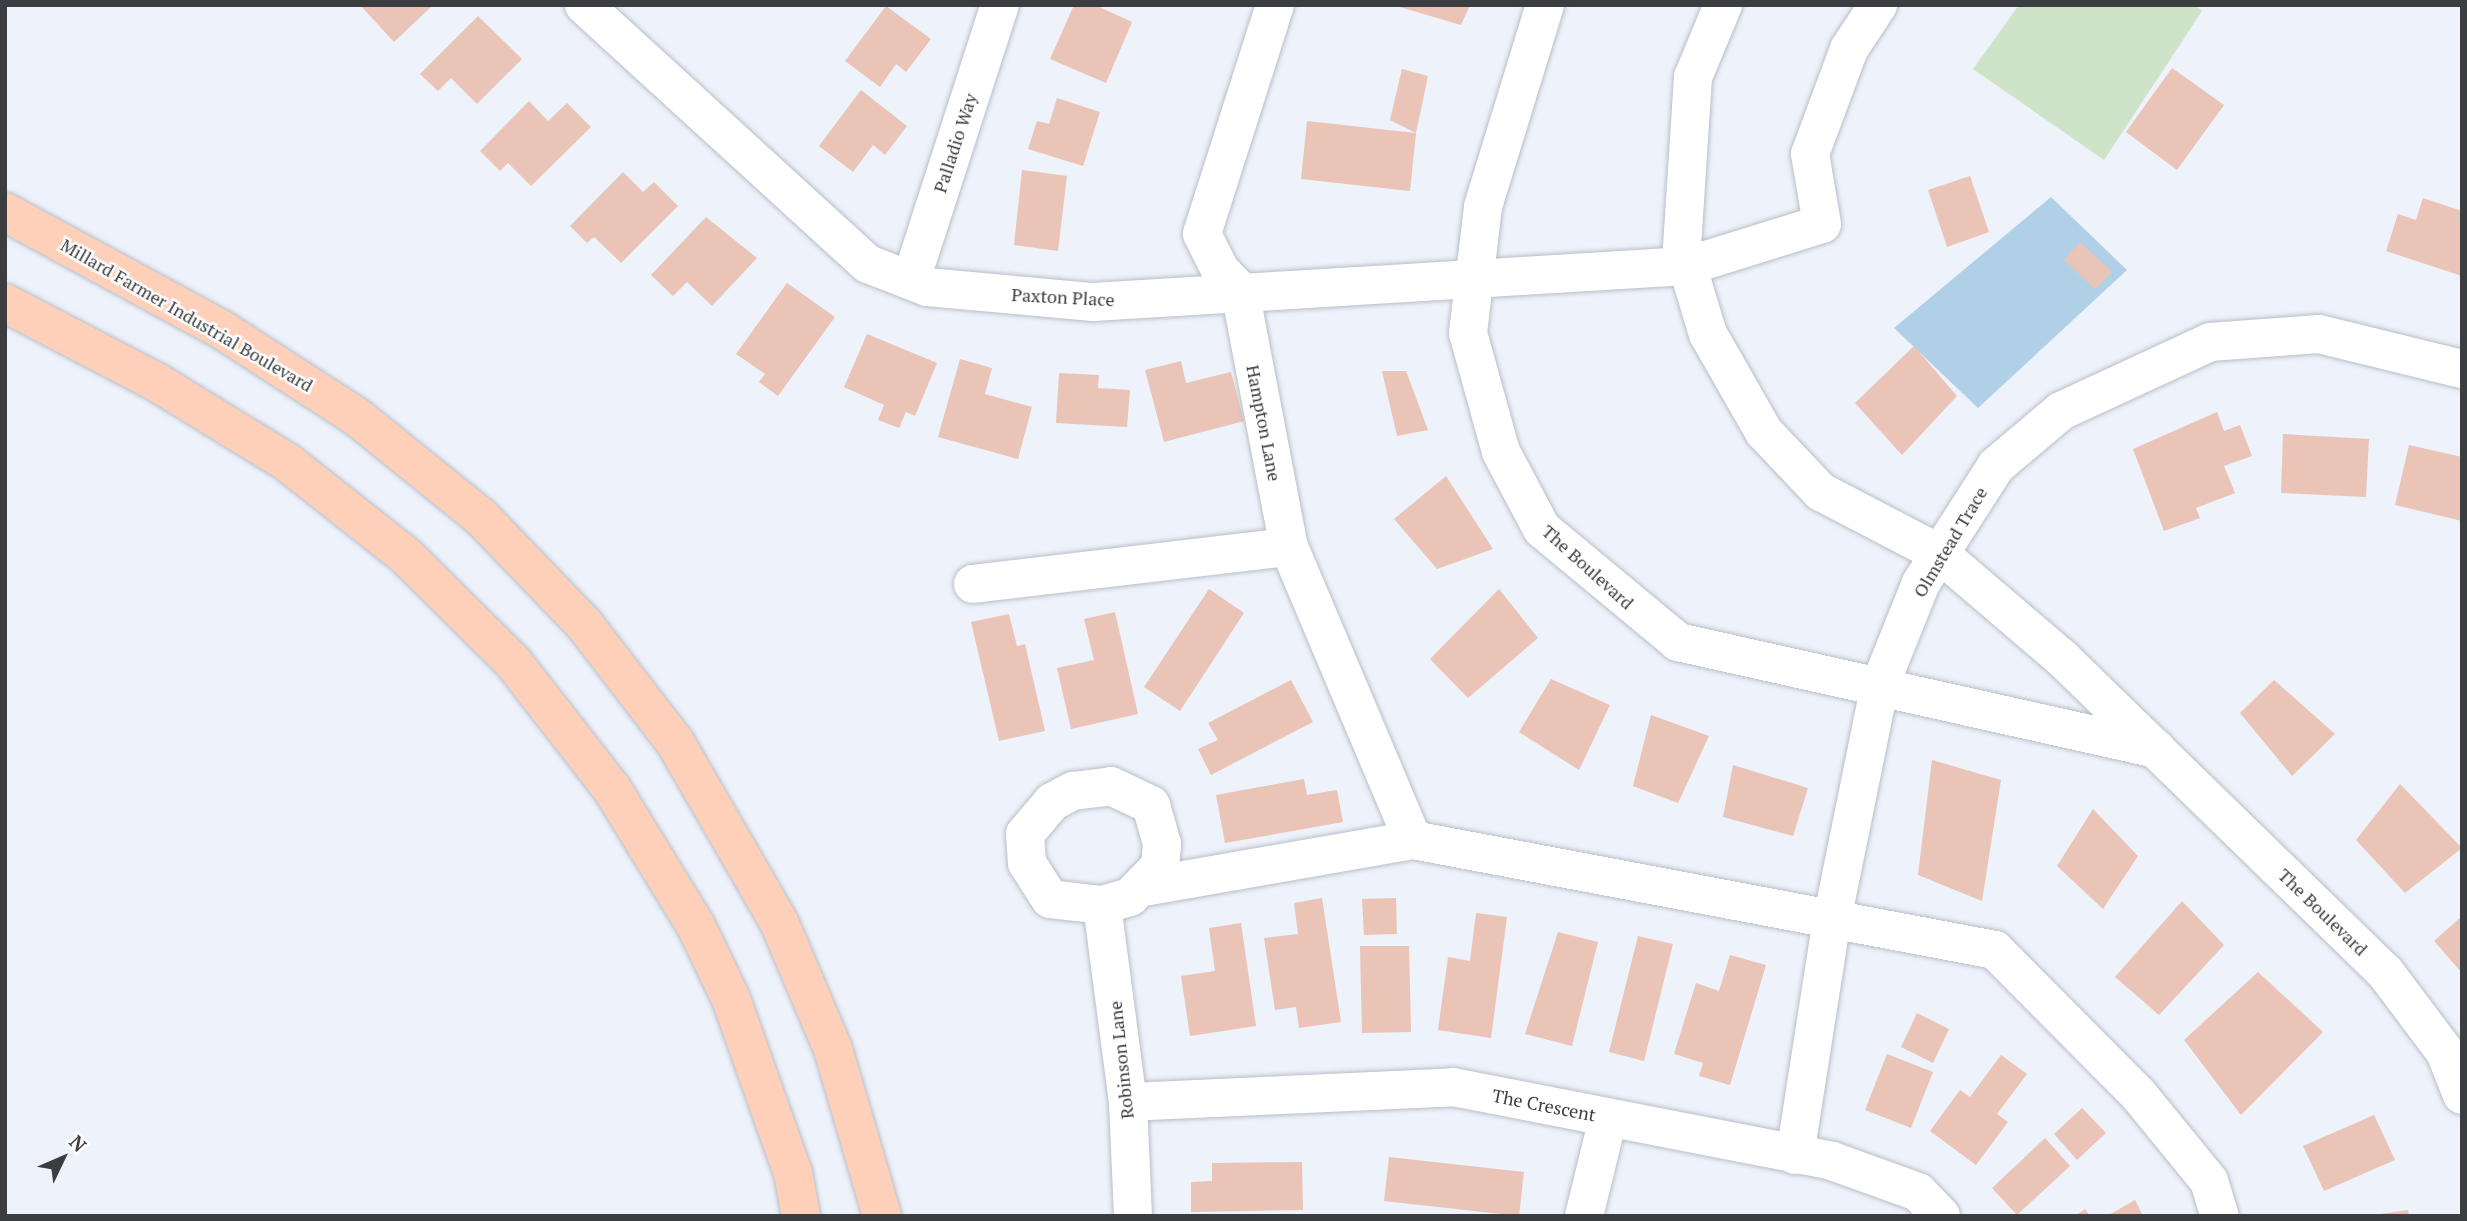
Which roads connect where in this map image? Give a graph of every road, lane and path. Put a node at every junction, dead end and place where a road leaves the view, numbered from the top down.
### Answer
1 (584, 5) edge
2 (1000, 5) edge
3 (1275, 5) edge
4 (1545, 5) edge
5 (1723, 5) edge
6 (1878, 5) edge
7 (5, 212) edge
8 (1687, 266) junction
9 (1475, 275) junction
10 (911, 280) junction
11 (1241, 291) junction
12 (5, 303) edge
13 (2462, 369) edge
14 (1289, 547) junction
15 (1940, 554) junction
16 (973, 584) dead end
17 (1880, 685) junction
18 (2156, 749) junction
19 (1413, 840) junction
20 (1144, 887) junction
21 (1102, 905) junction
22 (1832, 920) junction
23 (2462, 1095) edge
24 (1128, 1102) junction
25 (1608, 1118) junction
26 (1795, 1154) junction
27 (801, 1216) edge
28 (882, 1216) edge
29 (1133, 1216) edge
30 (1584, 1216) edge
31 (1941, 1216) edge
32 (2220, 1216) edge

1 - 10 street, Paxton Place
2 - 10 street, Palladio Way
3 - 11 street
4 - 9 street, The Boulevard
5 - 8 street, The Boulevard
6 - 8 street, Paxton Place
7 - 28 main road, Millard Farmer Industrial Boulevard
8 - 9 street, Paxton Place
8 - 15 street, The Boulevard
9 - 11 street, Paxton Place
9 - 17 street, The Boulevard
10 - 11 street, Paxton Place
11 - 14 street, Hampton Lane
12 - 27 main road
13 - 15 street, Olmstead Trace
14 - 16 street
14 - 19 street, Hampton Lane
15 - 17 street, Olmstead Trace
15 - 18 street, The Boulevard
17 - 18 street, The Boulevard
17 - 22 street, Olmstead Trace
18 - 23 street, The Boulevard
19 - 20 street
19 - 22 street
20 - 21 street
20 - 21 street
21 - 24 street, Robinson Lane
22 - 26 street, Olmstead Trace
22 - 32 street
24 - 25 street, The Crescent
24 - 29 street, Robinson Lane
25 - 26 street, The Crescent
25 - 30 street
26 - 31 street, The Crescent

